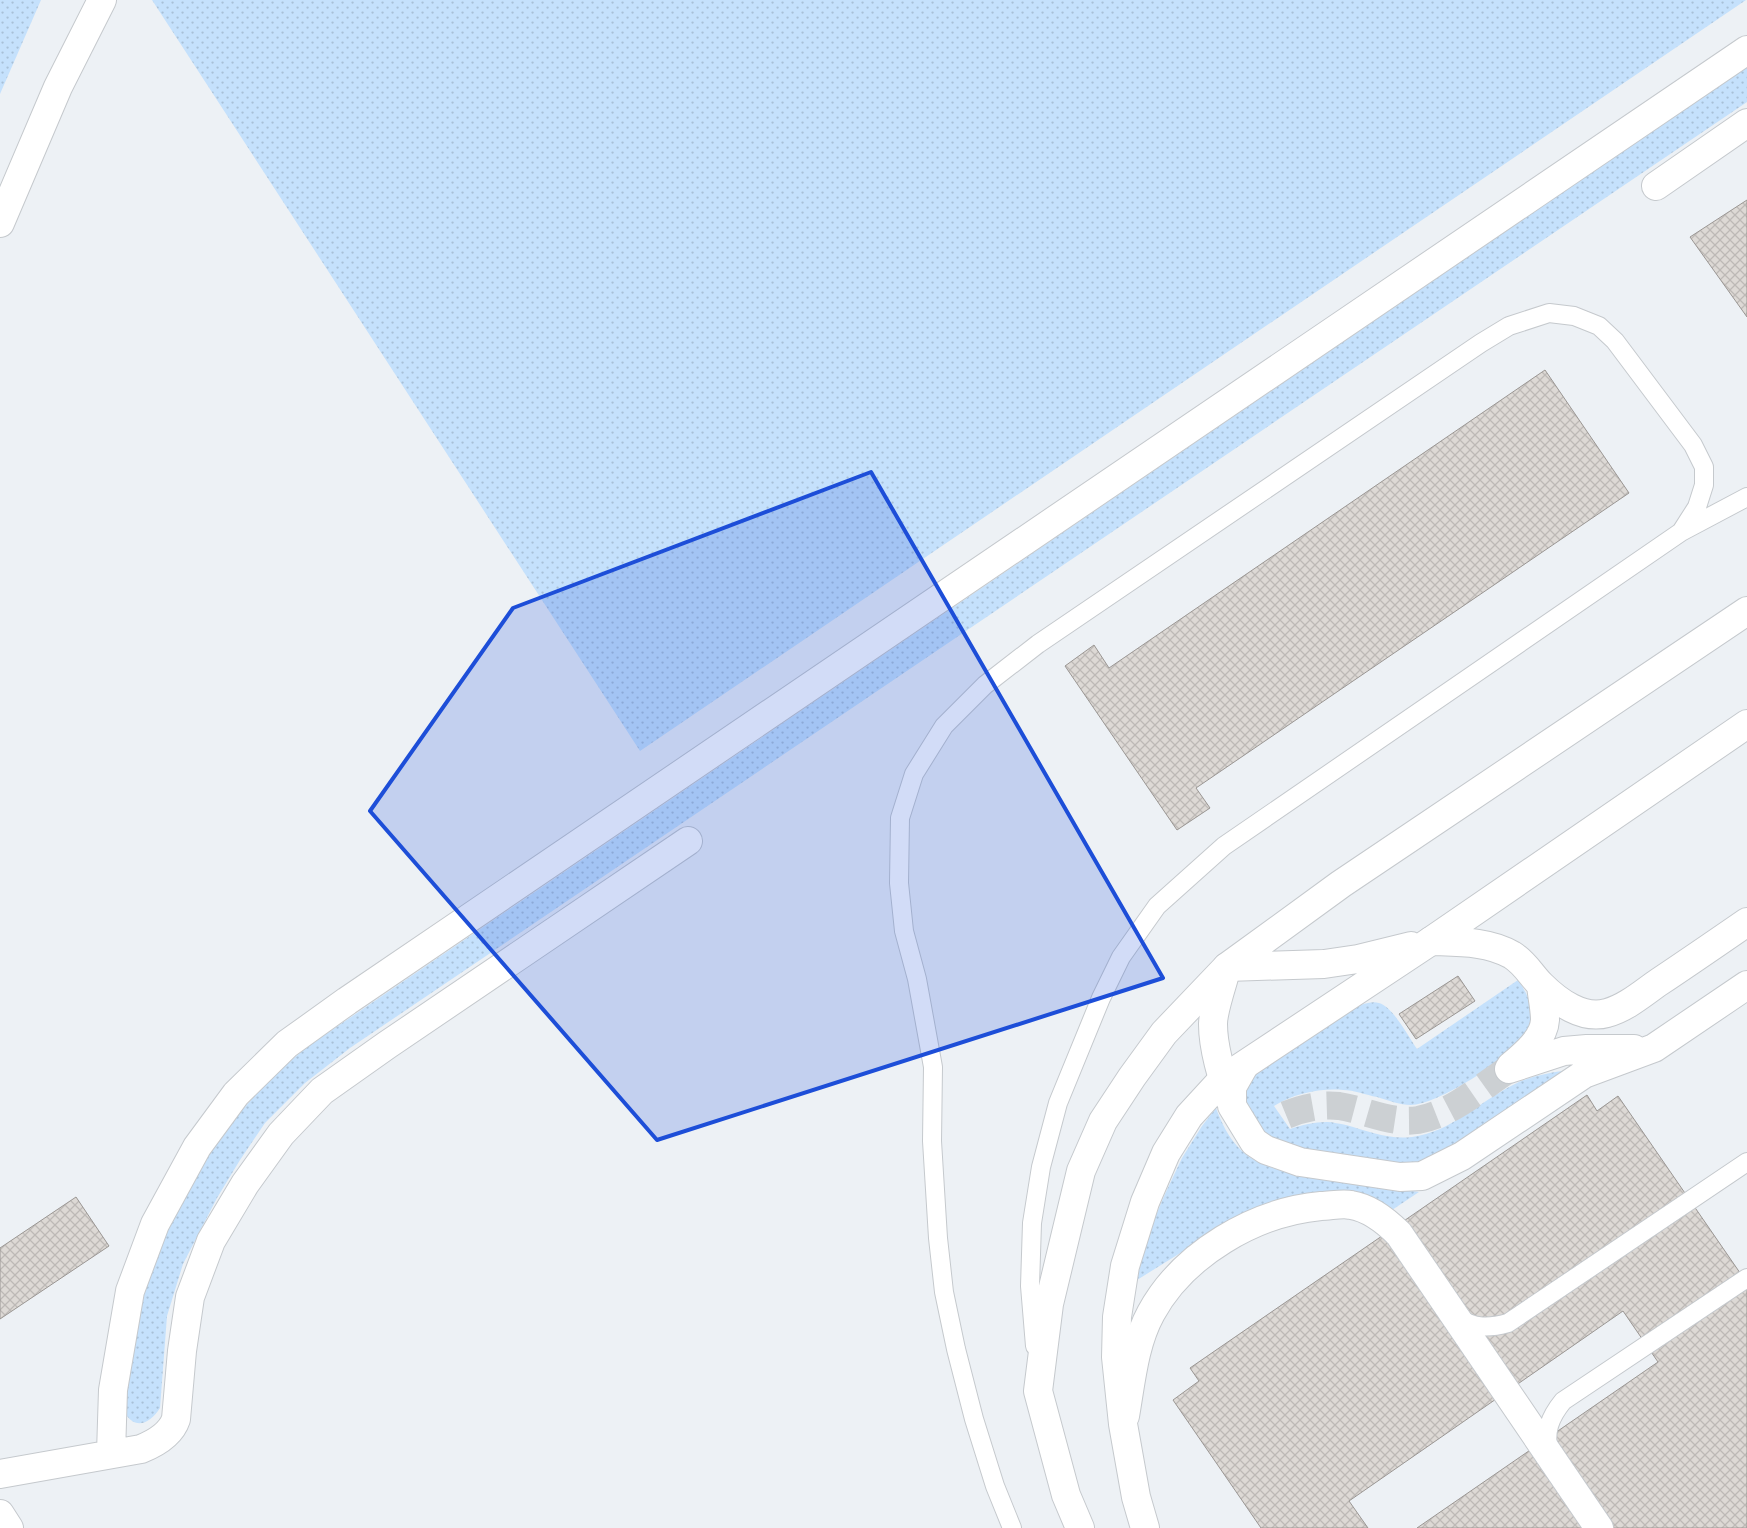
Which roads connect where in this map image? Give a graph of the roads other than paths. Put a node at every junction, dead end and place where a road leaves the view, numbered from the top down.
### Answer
1 (102, 0) edge
2 (1747, 50) edge
3 (1747, 123) edge
4 (1656, 186) dead end
5 (0, 223) edge
6 (1747, 497) edge
7 (1681, 532) junction
8 (1744, 613) edge
9 (1747, 724) edge
10 (688, 841) dead end
11 (1747, 922) edge
12 (1431, 941) junction
13 (1227, 968) junction
14 (1541, 985) junction
15 (1747, 985) edge
16 (1654, 1048) junction
17 (1233, 1072) junction
18 (1747, 1162) edge
19 (1747, 1278) edge
20 (1451, 1311) junction
21 (1038, 1391) junction
22 (1123, 1424) junction
23 (111, 1453) junction
24 (1551, 1458) junction
25 (0, 1474) edge
26 (0, 1514) edge
27 (9, 1528) edge
28 (1012, 1528) edge
29 (1080, 1528) edge
30 (1145, 1528) edge
31 (1598, 1528) edge

1 - 5 street
2 - 23 street
3 - 4 street
6 - 7 lane
7 - 21 lane
7 - 28 lane
8 - 13 street
9 - 12 street
10 - 23 street
11 - 14 street
12 - 13 street
12 - 14 street
12 - 17 street
13 - 17 street
13 - 21 street
14 - 16 street
15 - 16 street
16 - 17 street
17 - 22 street
18 - 20 lane
19 - 24 lane
20 - 22 street
20 - 24 street
21 - 29 street
22 - 30 street
23 - 25 street
24 - 31 street
26 - 27 street

